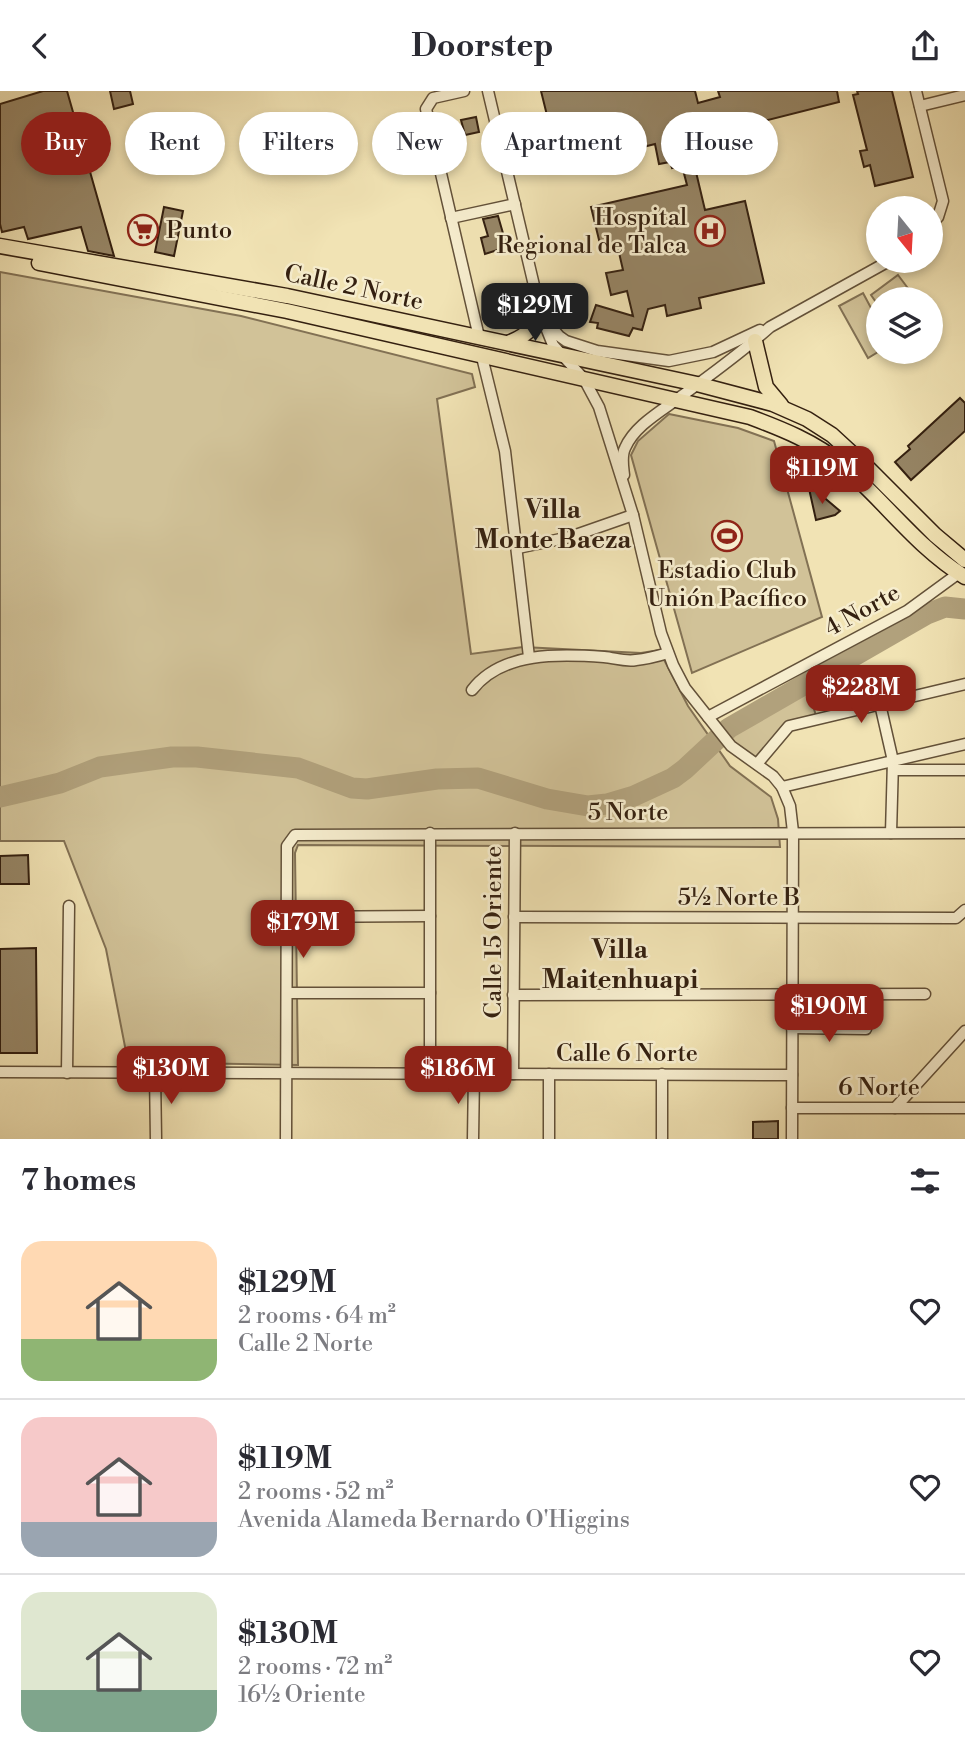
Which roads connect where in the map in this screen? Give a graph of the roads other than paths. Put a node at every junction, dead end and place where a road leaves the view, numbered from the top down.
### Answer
1 (464, 91) edge
2 (488, 91) edge
3 (916, 91) edge
4 (965, 96) edge
5 (920, 106) junction
6 (941, 196) edge
7 (515, 204) junction
8 (451, 218) junction
9 (0, 246) edge
10 (0, 256) edge
11 (867, 273) edge
12 (540, 309) junction
13 (770, 327) junction
14 (478, 337) junction
15 (754, 341) junction
16 (508, 343) junction
17 (560, 355) junction
18 (482, 357) junction
19 (584, 379) junction
20 (696, 384) junction
21 (677, 400) junction
22 (787, 410) junction
23 (624, 484) junction
24 (633, 515) junction
25 (518, 548) junction
26 (963, 570) edge
27 (529, 653) junction
28 (668, 653) junction
29 (965, 684) edge
30 (472, 690) dead end
31 (880, 704) junction
32 (708, 717) junction
33 (965, 744) edge
34 (757, 764) junction
35 (893, 765) junction
36 (965, 770) edge
37 (782, 787) junction
38 (793, 832) junction
39 (430, 833) junction
40 (514, 833) junction
41 (891, 833) junction
42 (965, 833) edge
43 (69, 906) dead end
44 (964, 912) edge
45 (430, 916) junction
46 (287, 917) junction
47 (514, 917) junction
48 (792, 918) junction
49 (287, 993) junction
50 (430, 993) junction
51 (925, 994) dead end
52 (513, 995) junction
53 (792, 995) junction
54 (792, 1028) junction
55 (866, 1029) dead end
56 (965, 1031) edge
57 (0, 1072) edge
58 (66, 1073) junction
59 (155, 1073) junction
60 (287, 1073) junction
61 (430, 1073) junction
62 (474, 1074) junction
63 (513, 1074) junction
64 (549, 1074) junction
65 (662, 1074) junction
66 (792, 1075) junction
67 (792, 1108) junction
68 (895, 1108) junction
69 (965, 1108) edge
70 (156, 1139) edge
71 (286, 1139) edge
72 (474, 1139) edge
73 (549, 1139) edge
74 (662, 1139) edge
75 (792, 1139) edge

1 - 8 street
2 - 7 street
3 - 5 street
4 - 5 street
5 - 6 street
7 - 8 street
7 - 12 street
8 - 14 street
9 - 14 main road, Calle 2 Norte
10 - 18 main road, Calle 2 Norte
11 - 13 street
12 - 13 street
12 - 16 main road
12 - 17 street
13 - 15 street
14 - 16 main road, Calle 2 Norte
15 - 20 street
15 - 22 main road
16 - 17 main road, Calle 2 Norte
17 - 19 street
17 - 20 main road, Calle 2 Norte
18 - 19 main road, Calle 2 Norte
18 - 25 street
19 - 21 main road, Calle 2 Norte
19 - 23 street
20 - 21 street
20 - 22 main road, Calle 2 Norte
21 - 23 street
21 - 26 main road, Calle 2 Norte
22 - 26 main road
23 - 24 street
24 - 25 street
24 - 28 street
25 - 27 street
26 - 32 street, 4 Norte
27 - 28 street
27 - 30 street
28 - 32 street
29 - 31 street
31 - 34 street
31 - 35 street
32 - 34 street
33 - 35 street
34 - 37 street
35 - 36 street
35 - 37 street
35 - 41 street
37 - 38 street
38 - 40 street, 5 Norte
38 - 41 street, 5 Norte
38 - 48 street
39 - 40 street, 5 Norte
39 - 45 street
39 - 46 street, 5 Norte
40 - 47 street, Calle 15 Oriente
41 - 42 street, 5 Norte
43 - 58 street
44 - 48 street, 5½ Norte B
45 - 46 street
45 - 50 street
46 - 49 street
47 - 48 street, 5½ Norte B
47 - 52 street, Calle 15 Oriente
48 - 53 street
49 - 50 street
49 - 60 street
50 - 61 street
51 - 53 street
52 - 53 street
52 - 63 street, Calle 15 Oriente
53 - 54 street
54 - 55 street
54 - 66 street
56 - 68 street
57 - 58 street, Calle 6 Norte
58 - 59 street, Calle 6 Norte
59 - 60 street, Calle 6 Norte
59 - 70 street
60 - 61 street, Calle 6 Norte
60 - 71 street
61 - 62 street, Calle 6 Norte
62 - 63 street, Calle 6 Norte
62 - 72 street
63 - 64 street, Calle 6 Norte
64 - 65 street, Calle 6 Norte
64 - 73 street
65 - 66 street, Calle 6 Norte
65 - 74 street
66 - 67 street
67 - 68 street, 6 Norte
67 - 75 street
68 - 69 street, 6 Norte

